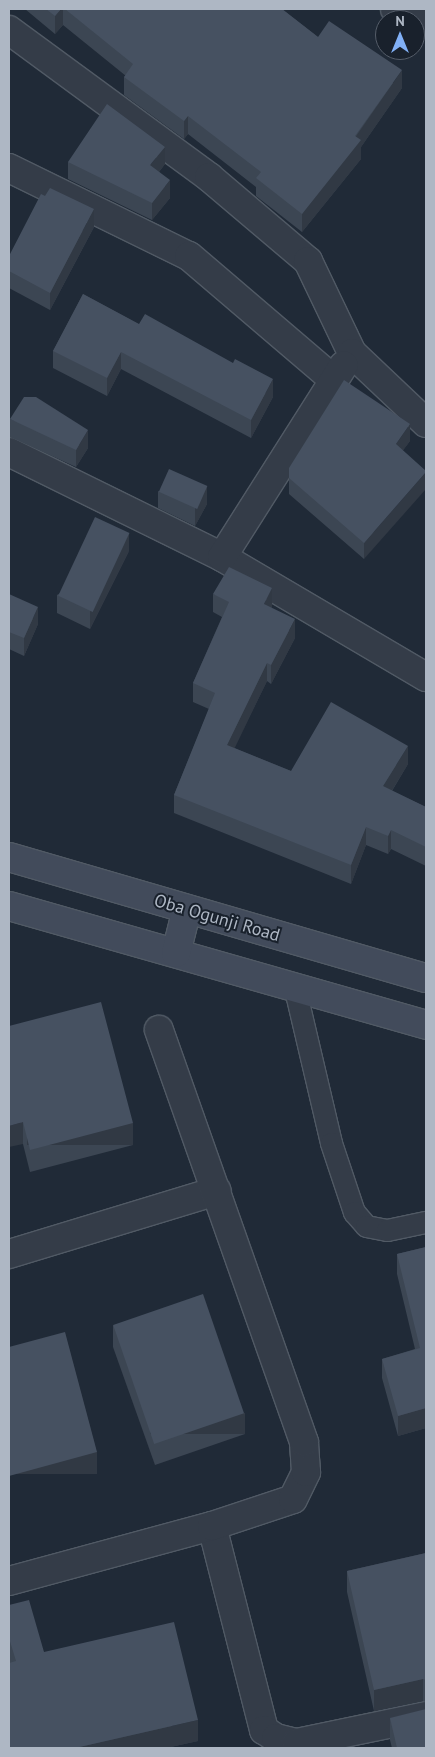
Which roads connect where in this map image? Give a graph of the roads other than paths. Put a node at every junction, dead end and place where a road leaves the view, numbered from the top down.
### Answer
1 (395, 9) edge
2 (426, 21) edge
3 (9, 30) edge
4 (9, 168) edge
5 (352, 353) junction
6 (334, 380) junction
7 (426, 422) edge
8 (9, 452) edge
9 (222, 557) junction
10 (426, 677) edge
11 (9, 857) edge
12 (9, 906) edge
13 (187, 909) junction
14 (176, 953) junction
15 (426, 978) edge
16 (294, 985) junction
17 (426, 1025) edge
18 (159, 1030) dead end
19 (217, 1191) junction
20 (426, 1222) edge
21 (9, 1254) edge
22 (212, 1526) junction
23 (9, 1581) edge
24 (426, 1716) edge

1 - 2 street
3 - 5 street
4 - 6 street
5 - 6 street
5 - 7 street
6 - 9 street
8 - 9 street
9 - 10 street
11 - 13 main road, Oba Ogunji Road
12 - 14 main road
13 - 14 main road
13 - 15 main road, Oba Ogunji Road
14 - 16 main road
16 - 17 main road
16 - 20 lane
18 - 19 street
19 - 21 street
19 - 22 street
22 - 23 street
22 - 24 street

